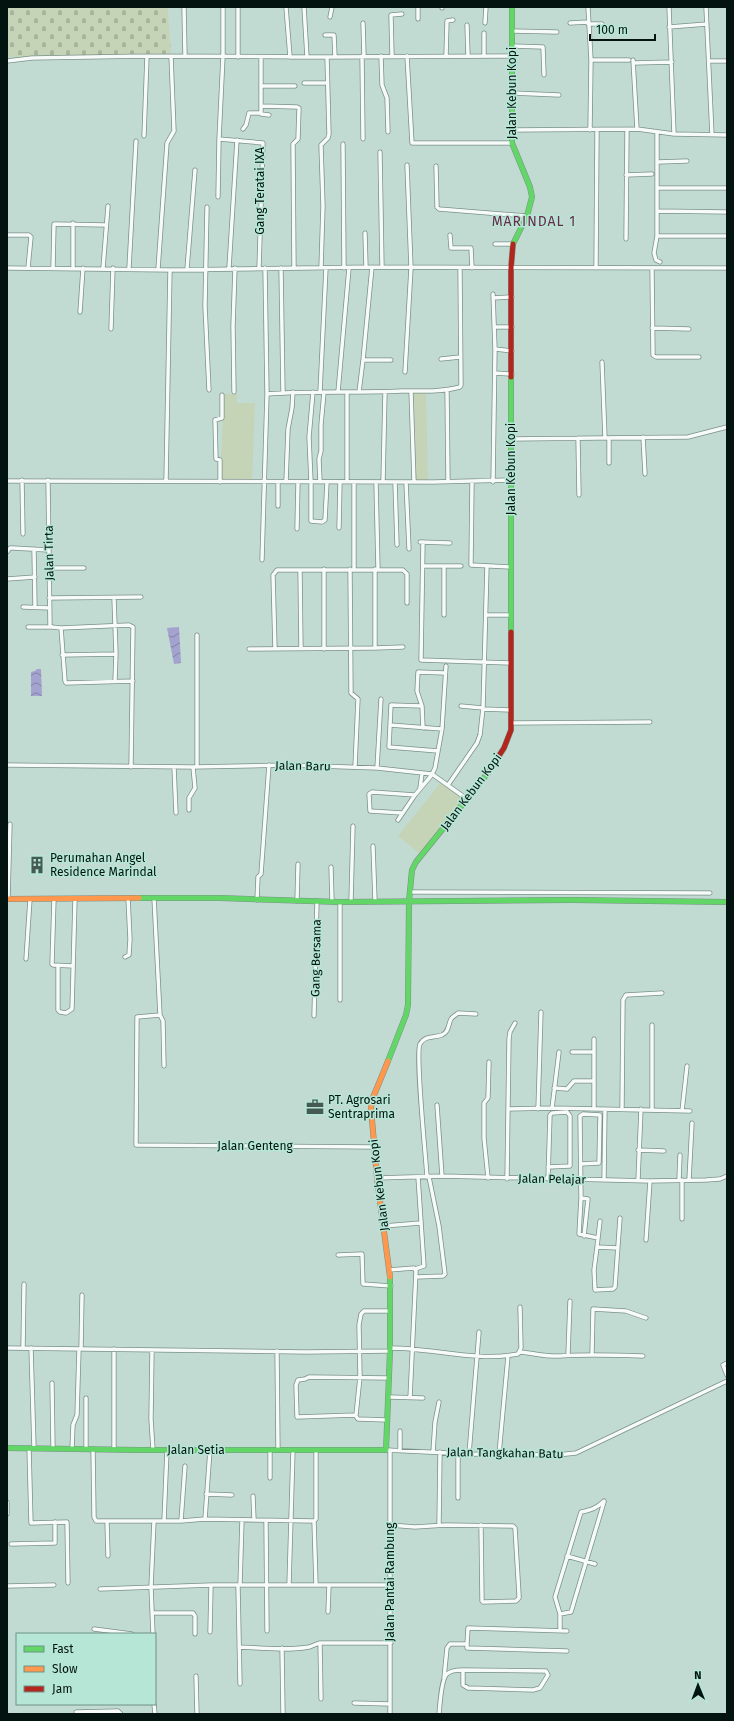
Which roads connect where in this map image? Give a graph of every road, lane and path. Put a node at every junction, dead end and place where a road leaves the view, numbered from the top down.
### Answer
1 (184, 7) edge
2 (222, 7) edge
3 (238, 7) edge
4 (286, 7) edge
5 (304, 7) edge
6 (332, 7) edge
7 (418, 7) edge
8 (486, 7) edge
9 (512, 7) edge
10 (588, 7) edge
11 (669, 7) edge
12 (706, 7) edge
13 (402, 14) dead end
14 (330, 17) dead end
15 (418, 20) dead end
16 (453, 20) dead end
17 (363, 23) dead end
18 (485, 23) dead end
19 (570, 23) dead end
20 (588, 23) junction
21 (602, 24) dead end
22 (707, 24) junction
23 (467, 25) dead end
24 (669, 27) junction
25 (512, 31) junction
26 (557, 32) dead end
27 (484, 33) dead end
28 (324, 35) dead end
29 (512, 46) junction
30 (147, 56) junction
31 (171, 56) junction
32 (185, 56) junction
33 (223, 56) junction
34 (363, 56) junction
35 (381, 56) junction
36 (392, 56) junction
37 (407, 56) junction
38 (446, 56) junction
39 (468, 56) junction
40 (484, 56) junction
41 (512, 56) junction
42 (238, 57) junction
43 (262, 57) junction
44 (290, 57) junction
45 (307, 57) junction
46 (327, 57) junction
47 (334, 57) junction
48 (591, 60) junction
49 (7, 61) edge
50 (632, 61) junction
51 (710, 61) junction
52 (727, 61) edge
53 (672, 62) junction
54 (544, 74) dead end
55 (304, 83) dead end
56 (327, 83) junction
57 (261, 86) junction
58 (295, 86) dead end
59 (512, 93) junction
60 (560, 95) dead end
61 (262, 106) junction
62 (262, 114) junction
63 (270, 115) dead end
64 (243, 129) dead end
65 (627, 129) junction
66 (637, 129) junction
67 (512, 130) junction
68 (590, 130) junction
69 (596, 130) junction
70 (388, 132) dead end
71 (657, 133) junction
72 (674, 134) junction
73 (712, 135) junction
74 (727, 135) edge
75 (144, 136) dead end
76 (219, 139) junction
77 (364, 139) dead end
78 (236, 140) junction
79 (136, 141) dead end
80 (512, 143) junction
81 (343, 144) dead end
82 (380, 152) dead end
83 (687, 161) dead end
84 (658, 162) junction
85 (407, 165) dead end
86 (436, 166) dead end
87 (195, 170) dead end
88 (652, 174) dead end
89 (626, 175) junction
90 (657, 188) junction
91 (727, 188) edge
92 (218, 197) dead end
93 (108, 206) dead end
94 (207, 207) dead end
95 (657, 211) junction
96 (727, 212) edge
97 (527, 216) junction
98 (73, 223) junction
99 (106, 225) junction
100 (365, 233) dead end
101 (8, 235) dead end
102 (450, 235) dead end
103 (657, 236) junction
104 (727, 236) edge
105 (626, 239) dead end
106 (495, 244) dead end
107 (513, 244) junction
108 (660, 262) dead end
109 (366, 267) junction
110 (372, 267) junction
111 (382, 267) junction
112 (7, 268) edge
113 (28, 268) junction
114 (53, 268) junction
115 (73, 268) junction
116 (83, 268) junction
117 (103, 268) junction
118 (113, 268) junction
119 (129, 268) junction
120 (229, 268) junction
121 (235, 268) junction
122 (259, 268) junction
123 (265, 268) junction
124 (281, 268) junction
125 (294, 268) junction
126 (324, 268) junction
127 (344, 268) junction
128 (349, 268) junction
129 (411, 268) junction
130 (460, 268) junction
131 (472, 268) junction
132 (511, 268) junction
133 (596, 268) junction
134 (652, 268) junction
135 (727, 268) edge
136 (158, 269) junction
137 (187, 269) junction
138 (206, 269) junction
139 (170, 270) junction
140 (512, 297) junction
141 (80, 312) dead end
142 (495, 327) junction
143 (512, 327) junction
144 (652, 328) junction
145 (111, 329) dead end
146 (689, 329) dead end
147 (495, 349) junction
148 (512, 351) junction
149 (460, 357) junction
150 (699, 357) dead end
151 (440, 359) dead end
152 (363, 360) junction
153 (391, 360) dead end
154 (602, 362) dead end
155 (405, 372) dead end
156 (495, 373) junction
157 (512, 374) junction
158 (209, 390) dead end
159 (447, 390) junction
160 (411, 391) junction
161 (234, 392) dead end
162 (293, 392) junction
163 (313, 392) junction
164 (320, 392) junction
165 (324, 392) junction
166 (338, 392) junction
167 (347, 392) junction
168 (359, 392) junction
169 (385, 392) junction
170 (283, 393) junction
171 (267, 394) junction
172 (222, 395) dead end
173 (727, 427) edge
174 (644, 437) junction
175 (578, 438) junction
176 (607, 438) junction
177 (511, 439) junction
178 (609, 463) dead end
179 (644, 474) dead end
180 (7, 480) edge
181 (22, 480) junction
182 (48, 480) junction
183 (511, 480) junction
184 (166, 481) junction
185 (220, 482) junction
186 (265, 482) junction
187 (278, 482) junction
188 (286, 482) junction
189 (298, 482) junction
190 (311, 482) junction
191 (320, 482) junction
192 (327, 482) junction
193 (340, 482) junction
194 (347, 482) junction
195 (354, 482) junction
196 (376, 482) junction
197 (383, 482) junction
198 (395, 482) junction
199 (406, 482) junction
200 (414, 482) junction
201 (448, 482) junction
202 (472, 482) junction
203 (493, 482) junction
204 (579, 495) dead end
205 (278, 506) dead end
206 (339, 528) dead end
207 (297, 529) dead end
208 (23, 534) dead end
209 (450, 543) dead end
210 (397, 545) dead end
211 (409, 549) dead end
212 (34, 550) junction
213 (48, 550) junction
214 (7, 552) edge
215 (262, 560) dead end
216 (423, 566) junction
217 (444, 566) junction
218 (461, 566) dead end
219 (487, 566) junction
220 (511, 567) junction
221 (50, 568) junction
222 (84, 568) dead end
223 (324, 569) junction
224 (352, 569) junction
225 (376, 569) junction
226 (300, 570) junction
227 (35, 577) junction
228 (7, 579) edge
229 (141, 597) dead end
230 (49, 598) junction
231 (114, 598) junction
232 (408, 603) dead end
233 (23, 607) dead end
234 (36, 607) junction
235 (50, 608) junction
236 (444, 615) dead end
237 (487, 615) junction
238 (511, 615) junction
239 (114, 625) junction
240 (28, 627) dead end
241 (51, 627) junction
242 (61, 628) junction
243 (196, 635) dead end
244 (324, 648) junction
245 (375, 648) junction
246 (404, 648) dead end
247 (249, 649) dead end
248 (274, 649) junction
249 (301, 649) junction
250 (350, 649) junction
251 (116, 654) junction
252 (62, 655) junction
253 (486, 662) junction
254 (511, 663) junction
255 (446, 666) dead end
256 (445, 673) junction
257 (115, 681) junction
258 (133, 681) junction
259 (381, 699) dead end
260 (422, 706) junction
261 (461, 706) dead end
262 (483, 709) junction
263 (511, 710) junction
264 (650, 722) dead end
265 (511, 723) junction
266 (390, 725) junction
267 (423, 728) junction
268 (442, 729) junction
269 (438, 751) junction
270 (7, 765) edge
271 (269, 765) junction
272 (131, 767) junction
273 (174, 767) junction
274 (195, 767) junction
275 (355, 767) junction
276 (377, 768) junction
277 (422, 773) junction
278 (432, 774) junction
279 (448, 785) junction
280 (420, 789) junction
281 (415, 795) junction
282 (467, 799) junction
283 (189, 810) dead end
284 (176, 813) dead end
285 (402, 813) junction
286 (398, 820) dead end
287 (10, 824) dead end
288 (353, 826) dead end
289 (373, 846) dead end
290 (298, 864) dead end
291 (7, 867) edge
292 (331, 867) dead end
293 (410, 892) junction
294 (710, 893) dead end
295 (128, 898) junction
296 (154, 898) junction
297 (7, 899) edge
298 (30, 899) junction
299 (54, 899) junction
300 (75, 899) junction
301 (257, 900) junction
302 (297, 901) junction
303 (317, 901) junction
304 (332, 901) junction
305 (350, 901) junction
306 (375, 901) junction
307 (409, 901) junction
308 (340, 902) junction
309 (727, 902) edge
310 (125, 957) dead end
311 (26, 959) dead end
312 (58, 966) junction
313 (73, 966) junction
314 (662, 993) dead end
315 (340, 1000) dead end
316 (541, 1012) dead end
317 (476, 1014) dead end
318 (160, 1015) junction
319 (314, 1016) dead end
320 (515, 1023) dead end
321 (652, 1025) dead end
322 (594, 1039) dead end
323 (559, 1052) dead end
324 (572, 1052) dead end
325 (594, 1052) junction
326 (489, 1062) dead end
327 (164, 1066) dead end
328 (687, 1066) dead end
329 (594, 1081) junction
330 (554, 1088) junction
331 (437, 1105) dead end
332 (552, 1108) junction
333 (508, 1109) junction
334 (538, 1109) junction
335 (594, 1109) junction
336 (605, 1109) junction
337 (622, 1109) junction
338 (641, 1109) junction
339 (652, 1109) junction
340 (682, 1111) junction
341 (690, 1111) dead end
342 (692, 1123) dead end
343 (374, 1147) junction
344 (638, 1150) junction
345 (664, 1151) dead end
346 (680, 1155) dead end
347 (581, 1164) junction
348 (548, 1167) junction
349 (442, 1176) junction
350 (727, 1176) edge
351 (418, 1177) junction
352 (428, 1177) junction
353 (377, 1178) junction
354 (488, 1178) junction
355 (506, 1179) junction
356 (548, 1179) junction
357 (581, 1180) junction
358 (604, 1180) junction
359 (638, 1180) junction
360 (681, 1180) junction
361 (689, 1180) junction
362 (650, 1181) junction
363 (581, 1198) junction
364 (620, 1218) dead end
365 (682, 1219) dead end
366 (600, 1221) dead end
367 (420, 1223) junction
368 (384, 1226) junction
369 (584, 1236) junction
370 (598, 1238) junction
371 (646, 1240) dead end
372 (596, 1247) junction
373 (618, 1248) junction
374 (338, 1255) dead end
375 (415, 1269) junction
376 (389, 1270) junction
377 (416, 1277) junction
378 (24, 1284) dead end
379 (391, 1286) junction
380 (82, 1295) dead end
381 (570, 1301) dead end
382 (520, 1307) dead end
383 (390, 1311) junction
384 (646, 1318) dead end
385 (479, 1332) dead end
386 (7, 1348) edge
387 (23, 1348) junction
388 (31, 1348) junction
389 (414, 1348) junction
390 (80, 1349) junction
391 (114, 1349) junction
392 (152, 1350) junction
393 (390, 1350) junction
394 (277, 1351) junction
395 (361, 1352) junction
396 (520, 1352) junction
397 (568, 1354) junction
398 (592, 1354) junction
399 (477, 1356) junction
400 (508, 1356) junction
401 (643, 1356) dead end
402 (727, 1363) edge
403 (727, 1375) edge
404 (360, 1377) junction
405 (389, 1378) junction
406 (727, 1381) edge
407 (52, 1383) dead end
408 (389, 1397) junction
409 (86, 1398) dead end
410 (410, 1398) junction
411 (423, 1398) dead end
412 (438, 1402) dead end
413 (356, 1415) junction
414 (387, 1420) junction
415 (400, 1431) dead end
416 (7, 1448) edge
417 (31, 1448) junction
418 (53, 1448) junction
419 (72, 1449) junction
420 (86, 1449) junction
421 (93, 1449) junction
422 (114, 1450) junction
423 (153, 1450) junction
424 (167, 1450) junction
425 (210, 1450) junction
426 (270, 1450) junction
427 (278, 1450) junction
428 (292, 1450) junction
429 (316, 1450) junction
430 (388, 1450) junction
431 (400, 1450) junction
432 (433, 1452) junction
433 (440, 1452) junction
434 (458, 1453) junction
435 (469, 1454) junction
436 (499, 1454) junction
437 (185, 1466) dead end
438 (270, 1478) dead end
439 (206, 1494) junction
440 (232, 1494) dead end
441 (254, 1496) dead end
442 (458, 1498) dead end
443 (7, 1502) edge
444 (7, 1514) edge
445 (205, 1519) junction
446 (242, 1520) junction
447 (254, 1520) junction
448 (266, 1520) junction
449 (292, 1520) junction
450 (107, 1521) junction
451 (154, 1521) junction
452 (164, 1521) junction
453 (181, 1521) junction
454 (314, 1521) junction
455 (55, 1522) junction
456 (390, 1525) junction
457 (439, 1525) junction
458 (481, 1525) junction
459 (11, 1544) dead end
460 (108, 1556) dead end
461 (567, 1556) junction
462 (586, 1561) junction
463 (596, 1564) dead end
464 (68, 1583) dead end
465 (54, 1585) dead end
466 (211, 1585) junction
467 (239, 1585) junction
468 (266, 1585) junction
469 (289, 1585) junction
470 (316, 1585) junction
471 (329, 1585) junction
472 (390, 1585) junction
473 (7, 1586) edge
474 (151, 1587) junction
475 (100, 1589) dead end
476 (328, 1612) dead end
477 (152, 1613) junction
478 (560, 1614) junction
479 (94, 1629) dead end
480 (267, 1631) dead end
481 (560, 1631) junction
482 (567, 1631) dead end
483 (210, 1632) dead end
484 (117, 1633) edge
485 (153, 1633) edge
486 (195, 1634) dead end
487 (320, 1643) junction
488 (391, 1643) junction
489 (467, 1644) junction
490 (240, 1647) junction
491 (282, 1648) junction
492 (567, 1651) dead end
493 (463, 1670) junction
494 (196, 1676) dead end
495 (444, 1679) junction
496 (240, 1684) dead end
497 (321, 1698) dead end
498 (354, 1703) dead end
499 (390, 1704) junction
500 (76, 1712) dead end
501 (121, 1714) edge
502 (197, 1714) edge
503 (283, 1714) edge
504 (390, 1714) edge
505 (439, 1714) edge

1 - 32 street
2 - 33 street
3 - 42 street
4 - 44 street
5 - 45 street
6 - 14 street
7 - 15 street
8 - 18 street
9 - 25 main road, Jalan Kebun Kopi
10 - 20 street
11 - 24 street
12 - 22 street
13 - 36 street
16 - 38 street
17 - 34 street
19 - 20 street
20 - 21 street
20 - 48 street
22 - 24 street
22 - 51 street
23 - 39 street
24 - 53 street
25 - 26 street
25 - 29 main road, Jalan Kebun Kopi
27 - 40 street
28 - 47 street
29 - 41 main road, Jalan Kebun Kopi
29 - 54 street
30 - 31 street
30 - 49 street
30 - 75 street
31 - 32 street
31 - 136 street
32 - 33 street
33 - 42 street
33 - 76 street
34 - 35 street
34 - 47 street
34 - 77 street
35 - 36 street
35 - 70 street
36 - 37 street
37 - 38 street
37 - 80 street
38 - 39 street
39 - 40 street
40 - 41 street
41 - 59 main road, Jalan Kebun Kopi
42 - 43 street
43 - 44 street
43 - 57 street
44 - 45 street
45 - 46 street
46 - 47 street
46 - 56 street
48 - 50 street
48 - 68 street
50 - 53 street
50 - 66 street
51 - 52 street
51 - 73 street
53 - 72 street
55 - 56 street
56 - 126 street
57 - 58 street
57 - 61 street
59 - 60 street
59 - 67 main road, Jalan Kebun Kopi
61 - 62 street
61 - 125 street
62 - 63 street
62 - 64 street
65 - 66 street
65 - 69 street
65 - 89 street
66 - 71 street
67 - 68 street
67 - 80 main road, Jalan Kebun Kopi
68 - 69 street
69 - 133 street
71 - 72 street
71 - 84 street
72 - 73 street
73 - 74 street
76 - 78 street, Gang Teratai IXA
76 - 92 street
78 - 120 street
78 - 122 street, Gang Teratai IXA
79 - 119 street
80 - 97 main road, Jalan Kebun Kopi
81 - 127 street
82 - 111 street
83 - 84 street
84 - 90 street
85 - 129 street
86 - 97 street
87 - 137 street
88 - 89 street
89 - 105 street
90 - 91 street
90 - 95 street
93 - 99 street
94 - 138 street
95 - 96 street
95 - 103 street
97 - 107 main road, Jalan Kebun Kopi
98 - 99 street
98 - 114 street
98 - 115 street
99 - 117 street
100 - 109 street
101 - 113 street
102 - 131 street
103 - 104 street
103 - 108 street
106 - 107 street
107 - 132 main road, Jalan Kebun Kopi
109 - 110 street
109 - 128 street
110 - 111 street
110 - 152 street
111 - 129 street
112 - 113 street
113 - 114 street
114 - 115 street
115 - 116 street
116 - 117 street
116 - 141 street
117 - 118 street
118 - 119 street
118 - 145 street
119 - 136 street
120 - 121 street
120 - 138 street
121 - 122 street
121 - 161 street
122 - 123 street
123 - 124 street
123 - 171 street
124 - 125 street
124 - 170 street
125 - 126 street
126 - 127 street
126 - 164 street
127 - 128 street
128 - 166 street
129 - 130 street
129 - 155 street
130 - 131 street
130 - 149 street
131 - 132 street
132 - 133 street
132 - 140 main road, Jalan Kebun Kopi
133 - 134 street
134 - 135 street
134 - 144 street
136 - 139 street
137 - 138 street
137 - 139 street
138 - 158 street
139 - 184 street
140 - 142 street
140 - 143 main road, Jalan Kebun Kopi
142 - 143 street
142 - 147 street
143 - 148 main road, Jalan Kebun Kopi
144 - 146 street
144 - 150 street
147 - 148 street
147 - 156 street
148 - 157 main road, Jalan Kebun Kopi
149 - 151 street
149 - 159 street
152 - 153 street
152 - 168 street
154 - 176 street
156 - 157 street
156 - 203 street
157 - 177 main road, Jalan Kebun Kopi
159 - 160 street
159 - 201 street
160 - 169 street
160 - 200 street
162 - 163 street
162 - 170 street
162 - 188 street
163 - 164 street
163 - 190 street
164 - 165 street
165 - 166 street
165 - 191 street
166 - 167 street
167 - 168 street
167 - 194 street
168 - 169 street
169 - 197 street
170 - 171 street
171 - 186 street
172 - 185 street
173 - 174 street
174 - 176 street
174 - 179 street
175 - 176 street
175 - 177 street
175 - 204 street
176 - 178 street
177 - 183 main road, Jalan Kebun Kopi
180 - 181 street
181 - 182 street
181 - 208 street
182 - 184 street
182 - 213 street, Jalan Tirta
183 - 203 street
183 - 220 main road, Jalan Kebun Kopi
184 - 185 street
185 - 186 street
186 - 187 street
186 - 215 street
187 - 188 street
187 - 205 street
188 - 189 street
189 - 190 street
189 - 207 street
190 - 191 street
190 - 192 street
191 - 192 street
192 - 193 street
193 - 194 street
193 - 206 street
194 - 195 street
195 - 196 street
195 - 224 street
196 - 197 street
196 - 225 street
197 - 198 street
198 - 199 street
198 - 210 street
199 - 200 street
199 - 211 street
200 - 201 street
201 - 202 street
202 - 203 street
202 - 219 street
209 - 216 street
212 - 213 street
212 - 214 street
212 - 227 street
213 - 221 street, Jalan Tirta
216 - 217 street
216 - 253 street
217 - 218 street
217 - 236 street
219 - 220 street
219 - 237 street
220 - 238 main road, Jalan Kebun Kopi
221 - 222 street
221 - 230 street, Jalan Tirta
223 - 224 street
223 - 226 street
223 - 244 street
224 - 225 street
224 - 250 street
225 - 232 street
225 - 245 street
226 - 248 street
226 - 249 street
227 - 228 street
227 - 234 street
229 - 231 street
230 - 231 street
230 - 235 street, Jalan Tirta
231 - 239 street
233 - 234 street
234 - 235 street
235 - 241 street, Jalan Tirta
237 - 238 street
237 - 253 street
238 - 254 main road, Jalan Kebun Kopi
239 - 242 street
239 - 251 street
239 - 258 street
240 - 241 street
241 - 242 street
242 - 252 street
243 - 274 street
244 - 249 street
244 - 250 street
245 - 246 street
245 - 250 street
247 - 248 street
248 - 249 street
250 - 275 street
251 - 252 street
251 - 257 street
252 - 257 street
253 - 254 street
253 - 262 street
254 - 263 main road, Jalan Kebun Kopi
255 - 256 street
256 - 260 street
256 - 268 street
257 - 258 street
258 - 272 street
259 - 276 street
260 - 266 street
260 - 267 street
261 - 262 street
262 - 263 street
262 - 279 street
263 - 265 main road, Jalan Kebun Kopi
264 - 265 street
265 - 282 main road, Jalan Kebun Kopi
266 - 267 street
266 - 269 street
267 - 268 street
268 - 269 street
269 - 278 street
270 - 272 street, Jalan Baru
271 - 274 street, Jalan Baru
271 - 275 street, Jalan Baru
271 - 301 street
272 - 273 street, Jalan Baru
273 - 274 street, Jalan Baru
273 - 284 street
274 - 283 street
275 - 276 street, Jalan Baru
276 - 277 street, Jalan Baru
277 - 278 street, Jalan Baru
277 - 280 street
278 - 279 street, Jalan Baru
278 - 280 street
279 - 282 street, Jalan Baru
280 - 281 street
281 - 285 street
281 - 285 street
282 - 293 main road, Jalan Kebun Kopi
285 - 286 street
287 - 291 street
288 - 305 street
289 - 306 street
290 - 302 street
291 - 297 street
292 - 304 street
293 - 294 street
293 - 307 main road, Jalan Kebun Kopi
295 - 296 main road
295 - 300 main road
295 - 310 street
296 - 301 main road
296 - 318 street
297 - 298 main road
298 - 299 main road
298 - 311 street
299 - 300 main road
299 - 312 street
300 - 313 street
301 - 302 main road
302 - 303 main road
303 - 304 main road
303 - 319 street, Gang Bersama
304 - 308 main road
305 - 306 main road
305 - 308 main road
306 - 307 main road
307 - 309 main road
307 - 343 main road, Jalan Kebun Kopi
308 - 315 street
312 - 313 street
312 - 313 street
314 - 337 street
316 - 334 street
317 - 352 street
318 - 327 street
318 - 343 street, Jalan Genteng
320 - 333 street
321 - 339 street
322 - 325 street
323 - 330 street
324 - 325 street
325 - 329 street
326 - 354 street
328 - 340 street
329 - 330 street
329 - 335 street
330 - 332 street
331 - 349 street
332 - 334 street
332 - 335 street
333 - 334 street
333 - 355 street
335 - 336 street
336 - 337 street
336 - 358 street
337 - 338 street
338 - 339 street
338 - 344 street
339 - 340 street
340 - 341 street
342 - 361 street
343 - 353 main road, Jalan Kebun Kopi
344 - 345 street
344 - 359 street
346 - 360 street
347 - 347 street
347 - 357 street
348 - 348 street
348 - 356 street
349 - 352 street, Jalan Pelajar
349 - 354 street, Jalan Pelajar
350 - 361 street, Jalan Pelajar
351 - 352 street, Jalan Pelajar
351 - 353 street, Jalan Pelajar
351 - 367 street
352 - 377 street
353 - 368 main road, Jalan Kebun Kopi
354 - 355 street, Jalan Pelajar
355 - 356 street, Jalan Pelajar
356 - 357 street, Jalan Pelajar
357 - 358 street, Jalan Pelajar
357 - 363 street
358 - 359 street, Jalan Pelajar
359 - 362 street, Jalan Pelajar
360 - 361 street, Jalan Pelajar
360 - 362 street, Jalan Pelajar
360 - 365 street
362 - 371 street
363 - 369 street
363 - 369 street
364 - 373 street
366 - 370 street
367 - 368 street
367 - 375 street
368 - 376 main road, Jalan Kebun Kopi
369 - 370 street
370 - 372 street
372 - 373 street
372 - 373 street
374 - 379 street
375 - 376 street
375 - 377 street
376 - 379 main road, Jalan Kebun Kopi
377 - 389 street
378 - 387 street
379 - 383 main road, Jalan Kebun Kopi
380 - 390 street
381 - 397 street
382 - 396 street
383 - 393 main road, Jalan Kebun Kopi
383 - 395 street
384 - 398 street
385 - 399 street
386 - 387 street
387 - 388 street
388 - 390 street
388 - 417 street
389 - 393 street
389 - 399 street
389 - 410 street
390 - 391 street
390 - 419 street
391 - 392 street
391 - 422 street
392 - 394 street
392 - 423 street
393 - 395 street
393 - 405 main road, Jalan Kebun Kopi
394 - 395 street
394 - 427 street
395 - 404 street
396 - 397 street
396 - 400 street
397 - 398 street
398 - 401 street
399 - 400 street
399 - 435 street
400 - 436 street
402 - 403 street
404 - 405 street
404 - 413 street
404 - 413 street
405 - 408 main road, Jalan Kebun Kopi
406 - 436 street, Jalan Tangkahan Batu
407 - 418 street
408 - 410 street
408 - 414 main road, Jalan Kebun Kopi
409 - 420 street
410 - 411 street
412 - 432 street
413 - 414 street
414 - 430 main road, Jalan Kebun Kopi
415 - 431 street
416 - 417 main road, Jalan Setia
417 - 418 main road, Jalan Setia
417 - 455 street
418 - 419 main road, Jalan Setia
419 - 420 main road, Jalan Setia
420 - 421 main road, Jalan Setia
421 - 422 main road, Jalan Setia
421 - 450 street
422 - 423 main road, Jalan Setia
423 - 424 main road, Jalan Setia
424 - 425 main road, Jalan Setia
424 - 452 street
425 - 426 main road, Jalan Setia
425 - 439 street
426 - 427 main road, Jalan Setia
426 - 438 street
427 - 428 main road, Jalan Setia
428 - 429 main road, Jalan Setia
428 - 449 street
429 - 430 main road, Jalan Setia
429 - 454 street
430 - 431 street, Jalan Tangkahan Batu
430 - 456 street, Jalan Pantai Rambung
431 - 432 street, Jalan Tangkahan Batu
432 - 433 street, Jalan Tangkahan Batu
433 - 434 street, Jalan Tangkahan Batu
433 - 457 street
434 - 435 street, Jalan Tangkahan Batu
434 - 442 street
435 - 436 street, Jalan Tangkahan Batu
437 - 453 street
439 - 440 street
439 - 445 street
441 - 447 street
443 - 444 street
445 - 446 street
445 - 453 street
446 - 447 street
446 - 467 street
447 - 448 street
448 - 449 street
448 - 468 street
449 - 454 street
449 - 469 street
450 - 451 street
450 - 460 street
451 - 452 street
451 - 474 street
452 - 453 street
454 - 470 street
455 - 459 street
455 - 464 street
456 - 457 street
456 - 472 street, Jalan Pantai Rambung
457 - 458 street
458 - 458 street
461 - 462 street
461 - 462 street
461 - 478 street
462 - 463 street
462 - 478 street
465 - 473 street
466 - 467 street
466 - 474 street
466 - 483 street
467 - 468 street
467 - 490 street
468 - 469 street
468 - 480 street
469 - 470 street
470 - 471 street
471 - 472 street
471 - 476 street
472 - 488 street, Jalan Pantai Rambung
474 - 475 street
474 - 477 street
477 - 485 street
477 - 486 street
478 - 481 street
479 - 484 street
481 - 482 street
481 - 489 street
487 - 488 street
487 - 491 street
487 - 497 street
488 - 499 street, Jalan Pantai Rambung
489 - 492 street
489 - 495 street
490 - 491 street
490 - 496 street
491 - 503 street
493 - 493 street
493 - 495 street
494 - 502 street
495 - 505 street
498 - 499 street
499 - 504 street, Jalan Pantai Rambung
500 - 501 street

